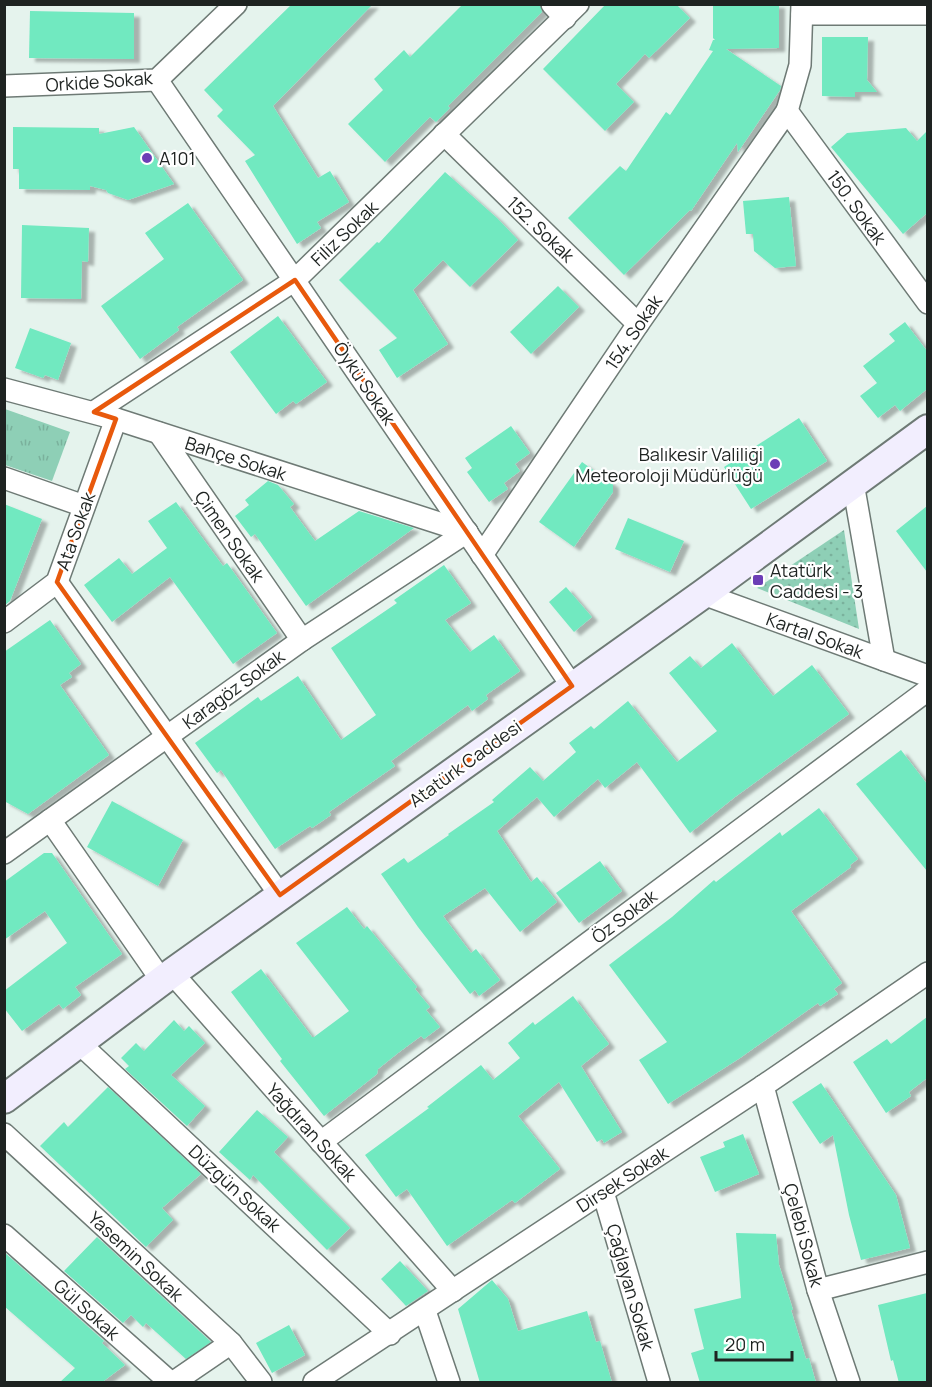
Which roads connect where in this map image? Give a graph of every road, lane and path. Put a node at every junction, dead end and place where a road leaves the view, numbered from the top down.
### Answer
1 (236, 4) edge
2 (565, 9) edge
3 (802, 9) edge
4 (896, 9) edge
5 (927, 14) edge
6 (157, 80) junction
7 (4, 86) edge
8 (787, 111) junction
9 (444, 134) junction
10 (295, 280) junction
11 (927, 303) edge
12 (638, 324) junction
13 (4, 389) edge
14 (94, 412) junction
15 (117, 419) junction
16 (927, 429) edge
17 (159, 433) junction
18 (4, 478) edge
19 (853, 483) junction
20 (84, 506) junction
21 (466, 532) junction
22 (482, 555) junction
23 (57, 582) junction
24 (703, 594) junction
25 (4, 622) edge
26 (302, 640) junction
27 (884, 660) junction
28 (927, 676) edge
29 (572, 686) junction
30 (927, 690) edge
31 (167, 736) junction
32 (50, 820) junction
33 (4, 853) edge
34 (280, 895) junction
35 (927, 973) edge
36 (167, 977) junction
37 (79, 1043) junction
38 (763, 1086) junction
39 (4, 1099) edge
40 (4, 1134) edge
41 (321, 1142) junction
42 (603, 1192) junction
43 (4, 1235) edge
44 (927, 1262) edge
45 (818, 1290) junction
46 (453, 1291) junction
47 (425, 1311) junction
48 (390, 1334) junction
49 (231, 1343) junction
50 (172, 1383) edge
51 (261, 1383) edge
52 (314, 1383) edge
53 (449, 1383) edge
54 (659, 1383) edge
55 (849, 1383) edge

1 - 6 street, Orkide Sokak
2 - 9 street, Filiz Sokak
3 - 4 street
3 - 8 street, 154. Sokak
4 - 5 street
6 - 7 street, Orkide Sokak
6 - 10 street, Öykü Sokak
8 - 11 street, 150. Sokak
8 - 12 street, 154. Sokak
9 - 10 street, Filiz Sokak
9 - 12 street, 152. Sokak
10 - 14 street, Filiz Sokak
10 - 21 street, Öykü Sokak
12 - 22 street, 154. Sokak
13 - 14 street, Bahçe Sokak
14 - 15 street, Bahçe Sokak
15 - 17 street, Bahçe Sokak
15 - 20 street, Ata Sokak
16 - 19 main road, Atatürk Caddesi
17 - 21 street, Bahçe Sokak
17 - 26 street, Çimen Sokak
18 - 20 street
19 - 24 main road, Atatürk Caddesi
19 - 27 street
20 - 23 street, Ata Sokak
21 - 22 street, Öykü Sokak
21 - 26 street, Karagöz Sokak
22 - 29 street, Öykü Sokak
23 - 25 street, Ata Sokak
23 - 31 street
24 - 27 street, Kartal Sokak
24 - 29 main road, Atatürk Caddesi
26 - 31 street, Karagöz Sokak
27 - 28 street, Kartal Sokak
29 - 34 main road, Atatürk Caddesi
30 - 41 street, Öz Sokak
31 - 32 street, Karagöz Sokak
31 - 34 street
32 - 33 street, Karagöz Sokak
32 - 36 street, Yağdıran Sokak
34 - 36 main road, Atatürk Caddesi
35 - 38 street, Dirsek Sokak
36 - 37 main road, Atatürk Caddesi
36 - 41 street, Yağdıran Sokak
37 - 39 main road, Atatürk Caddesi
37 - 48 street, Düzgün Sokak
38 - 42 street, Dirsek Sokak
38 - 45 street, Çelebi Sokak
40 - 49 street, Yasemin Sokak
41 - 46 street, Yağdıran Sokak
42 - 46 street, Dirsek Sokak
42 - 54 street, Çağlayan Sokak
43 - 50 street, Gül Sokak
44 - 45 street
45 - 55 street, Çelebi Sokak
46 - 47 street, Dirsek Sokak
47 - 48 street, Dirsek Sokak
47 - 53 street
48 - 52 street, Dirsek Sokak
49 - 50 street
49 - 51 street, Yasemin Sokak

